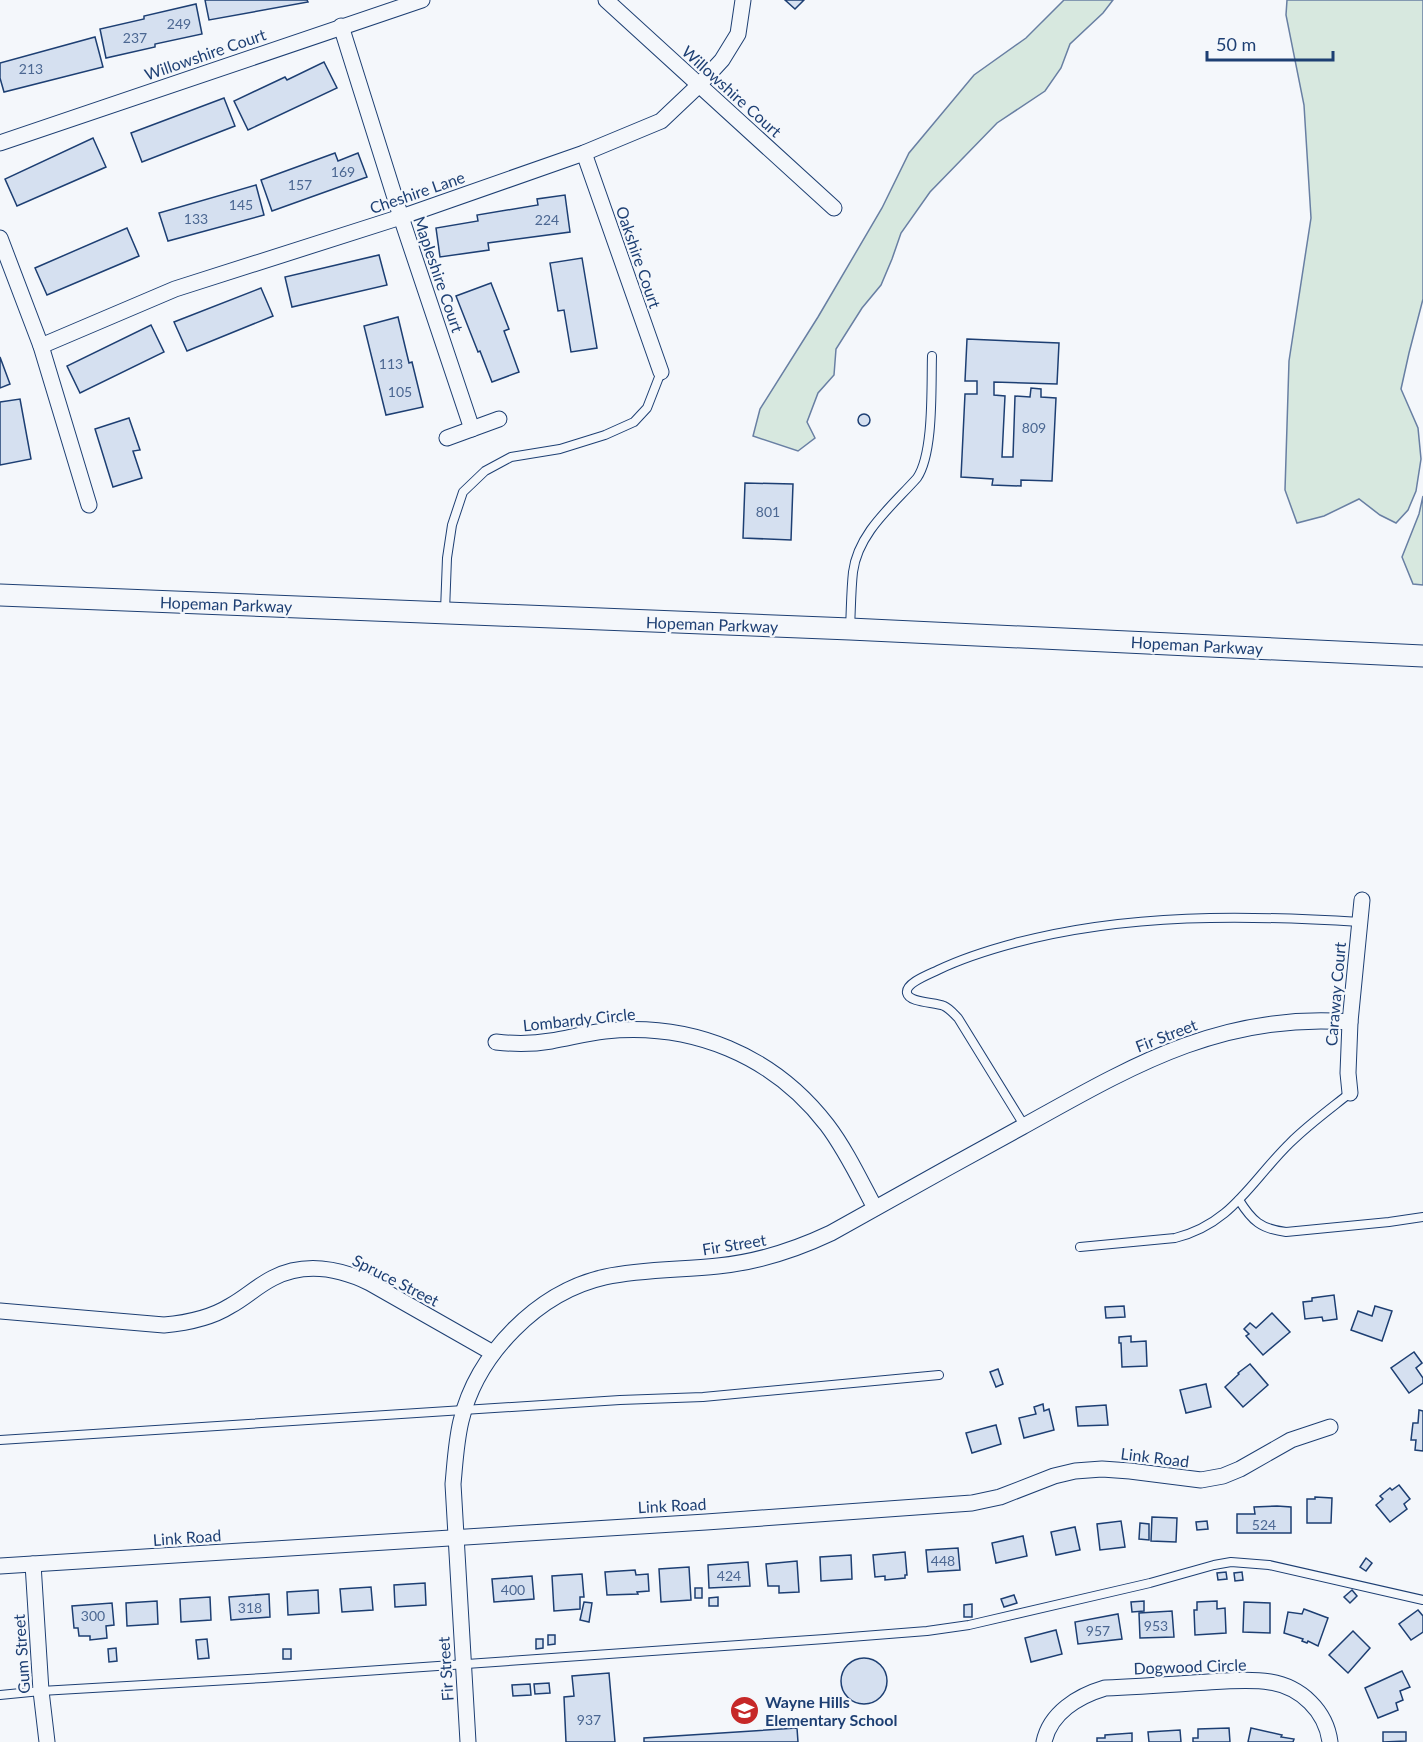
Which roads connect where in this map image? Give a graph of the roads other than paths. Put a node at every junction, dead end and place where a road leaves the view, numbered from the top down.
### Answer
1 (422, 0) edge
2 (606, 0) edge
3 (743, 0) edge
4 (341, 26) junction
5 (699, 85) junction
6 (0, 143) edge
7 (584, 153) junction
8 (834, 208) dead end
9 (401, 217) junction
10 (1, 245) edge
11 (41, 346) junction
12 (932, 356) dead end
13 (661, 372) joint
14 (500, 419) dead end
15 (472, 429) junction
16 (447, 438) dead end
17 (89, 505) dead end
18 (0, 595) edge
19 (445, 613) junction
20 (850, 629) junction
21 (1423, 656) edge
22 (1362, 900) dead end
23 (1360, 922) junction
24 (1350, 1022) junction
25 (496, 1042) dead end
26 (1350, 1093) joint
27 (1024, 1125) junction
28 (1239, 1200) junction
29 (875, 1208) junction
30 (1423, 1217) edge
31 (1080, 1247) dead end
32 (0, 1311) edge
33 (494, 1353) junction
34 (939, 1375) dead end
35 (464, 1410) junction
36 (1330, 1428) dead end
37 (0, 1440) edge
38 (456, 1537) junction
39 (33, 1564) junction
40 (0, 1566) edge
41 (1423, 1600) edge
42 (463, 1664) junction
43 (41, 1691) junction
44 (0, 1695) edge
45 (46, 1742) edge
46 (468, 1742) edge
47 (1044, 1742) edge
48 (1330, 1742) edge

1 - 4 street, Willowshire Court
2 - 5 street, Willowshire Court
3 - 5 street, Cheshire Lane
4 - 6 street, Willowshire Court
4 - 9 street, Mapleshire Court
5 - 7 street, Cheshire Lane
5 - 8 street, Willowshire Court
7 - 9 street, Cheshire Lane
7 - 13 street, Oakshire Court
9 - 11 street, Cheshire Lane
9 - 15 street, Mapleshire Court
10 - 11 street
11 - 17 street
12 - 20 lane
13 - 19 lane
14 - 15 street
15 - 16 street
18 - 19 main road, Hopeman Parkway
19 - 20 main road, Hopeman Parkway
20 - 21 main road, Hopeman Parkway
22 - 23 street, Caraway Court
23 - 24 street, Caraway Court
23 - 27 lane
24 - 26 street, Caraway Court
24 - 27 street, Fir Street
25 - 29 street, Lombardy Circle
26 - 28 lane
27 - 29 street, Fir Street
28 - 30 lane
28 - 31 lane
29 - 33 street, Fir Street
32 - 33 street, Spruce Street
33 - 35 street, Fir Street
34 - 35 lane
35 - 37 lane
35 - 38 street, Fir Street
36 - 38 street, Link Road
38 - 39 street, Link Road
38 - 42 street, Fir Street
39 - 40 street, Link Road
39 - 43 street, Gum Street
41 - 42 lane
42 - 43 lane
42 - 46 street, Fir Street
43 - 44 lane
43 - 45 street, Gum Street
47 - 48 street, Dogwood Circle

